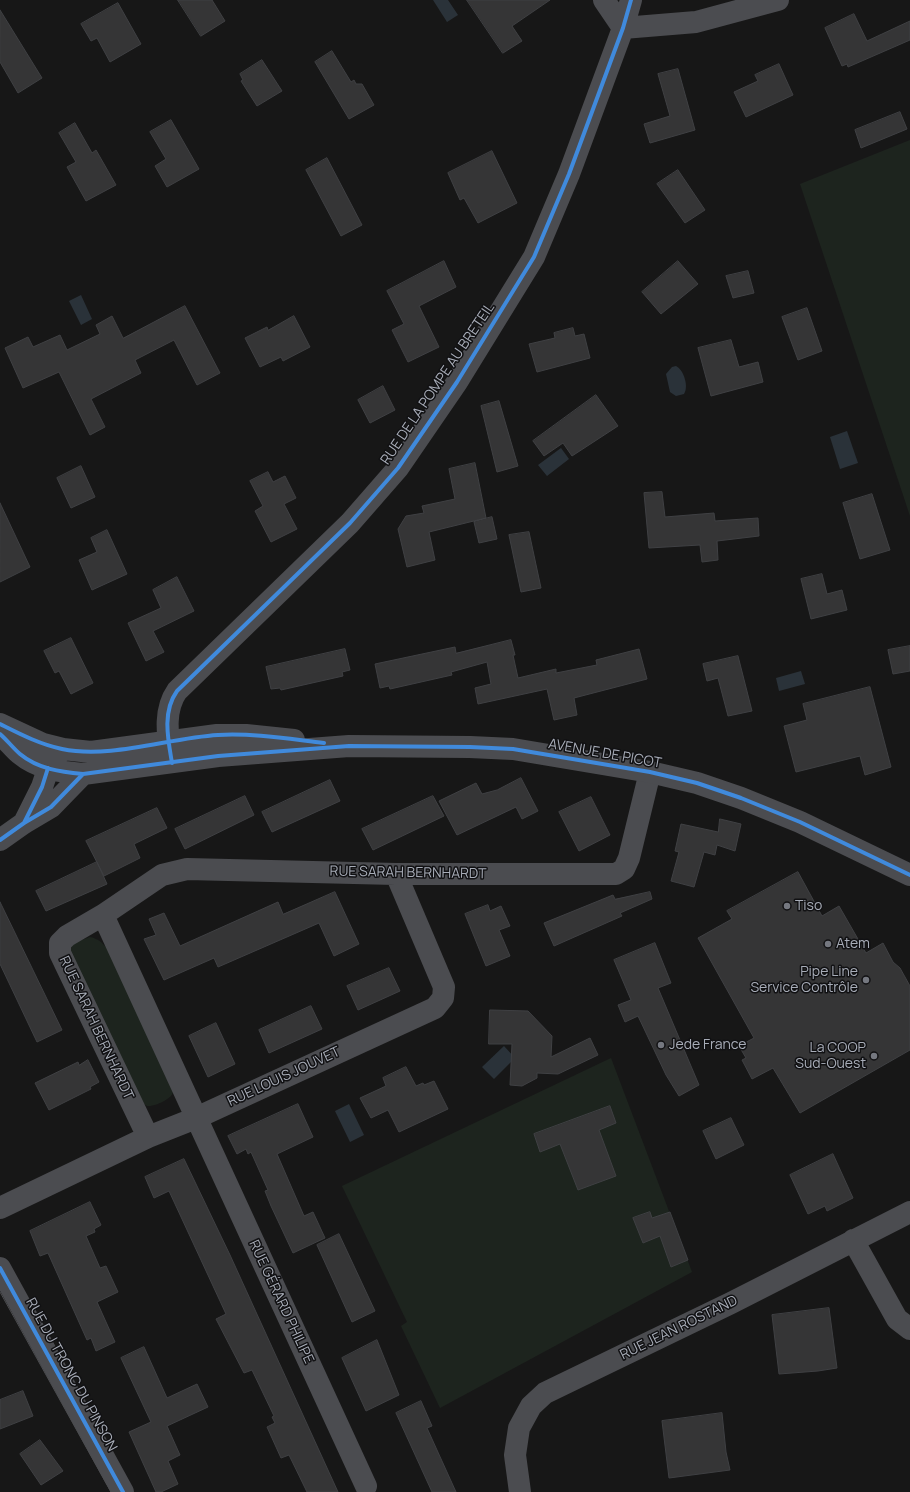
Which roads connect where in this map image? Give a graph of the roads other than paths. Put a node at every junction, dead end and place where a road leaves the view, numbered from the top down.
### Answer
1 (604, 0) edge
2 (631, 0) edge
3 (778, 0) edge
4 (623, 28) junction
5 (0, 724) edge
6 (0, 734) edge
7 (168, 741) junction
8 (349, 746) junction
9 (91, 752) junction
10 (172, 763) junction
11 (48, 768) junction
12 (650, 772) junction
13 (83, 774) junction
14 (24, 823) junction
15 (0, 840) edge
16 (396, 874) junction
17 (910, 875) edge
18 (103, 915) junction
19 (196, 1118) junction
20 (148, 1137) junction
21 (6, 1205) edge
22 (910, 1212) edge
23 (853, 1240) junction
24 (0, 1268) edge
25 (910, 1329) edge
26 (366, 1486) dead end
27 (124, 1492) edge
28 (520, 1492) edge

1 - 4 street
2 - 4 street, RUE DE LA POMPE AU BRETEIL
3 - 4 street
4 - 7 street, RUE DE LA POMPE AU BRETEIL
5 - 9 street, AVENUE DE PICOT
6 - 11 street, AVENUE DE PICOT
7 - 8 street, AVENUE DE PICOT
7 - 9 street, AVENUE DE PICOT
7 - 10 street, RUE DE LA POMPE AU BRETEIL
8 - 10 street, AVENUE DE PICOT
8 - 12 street, AVENUE DE PICOT
9 - 11 street
10 - 13 street, AVENUE DE PICOT
11 - 13 street, AVENUE DE PICOT
11 - 14 street
12 - 16 street, RUE SARAH BERNHARDT
12 - 17 street, AVENUE DE PICOT
13 - 14 street
14 - 15 street
16 - 18 street, RUE SARAH BERNHARDT
16 - 19 street, RUE LOUIS JOUVET
18 - 19 street
18 - 20 street, RUE SARAH BERNHARDT
19 - 20 street, RUE LOUIS JOUVET
19 - 26 street, RUE GÉRARD PHILIPE
20 - 21 street, RUE LOUIS JOUVET
22 - 23 street, RUE JEAN ROSTAND
23 - 25 street
23 - 28 street, RUE JEAN ROSTAND
24 - 27 street, RUE DU TRONC DU PINSON

